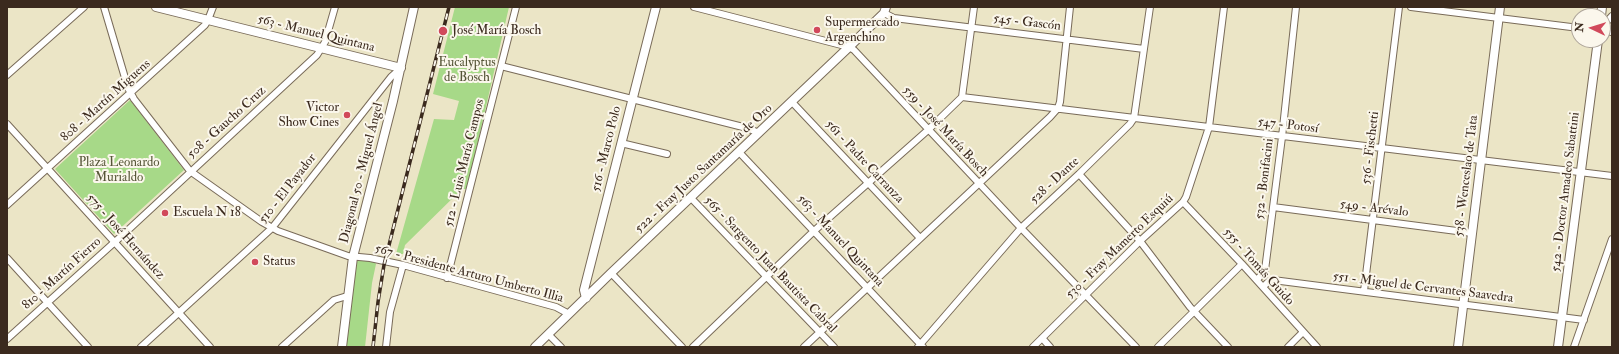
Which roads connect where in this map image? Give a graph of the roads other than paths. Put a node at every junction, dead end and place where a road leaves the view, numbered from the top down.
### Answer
1 (84, 7) edge
2 (104, 7) edge
3 (156, 7) edge
4 (213, 7) edge
5 (335, 7) edge
6 (414, 7) edge
7 (516, 7) edge
8 (656, 7) edge
9 (694, 7) edge
10 (974, 7) edge
11 (1070, 7) edge
12 (1150, 7) edge
13 (1224, 7) edge
14 (1296, 7) edge
15 (1399, 7) edge
16 (1411, 7) edge
17 (1500, 7) edge
18 (885, 10) edge
19 (1499, 18) junction
20 (208, 20) junction
21 (1571, 27) edge
22 (972, 28) junction
23 (1067, 39) junction
24 (849, 47) junction
25 (322, 48) junction
26 (1597, 48) edge
27 (1144, 49) junction
28 (501, 66) junction
29 (401, 68) junction
30 (7, 76) edge
31 (131, 94) junction
32 (962, 97) junction
33 (632, 98) junction
34 (792, 102) junction
35 (1058, 108) junction
36 (1134, 118) junction
37 (7, 124) edge
38 (1208, 127) junction
39 (928, 130) junction
40 (759, 133) junction
41 (1282, 137) junction
42 (621, 143) junction
43 (1381, 149) junction
44 (739, 152) junction
45 (667, 154) dead end
46 (1481, 161) junction
47 (48, 168) junction
48 (190, 171) junction
49 (1581, 173) junction
50 (1079, 174) junction
51 (1612, 176) edge
52 (868, 183) junction
53 (979, 184) junction
54 (691, 198) junction
55 (1183, 202) junction
56 (7, 206) edge
57 (1273, 207) junction
58 (1372, 220) junction
59 (272, 228) junction
60 (1021, 228) junction
61 (814, 231) junction
62 (1472, 233) junction
63 (920, 238) junction
64 (1612, 239) edge
65 (1140, 240) junction
66 (114, 242) junction
67 (353, 257) junction
68 (7, 258) edge
69 (1242, 264) junction
70 (403, 265) junction
71 (611, 273) junction
72 (766, 276) junction
73 (447, 278) junction
74 (1256, 280) junction
75 (1263, 287) junction
76 (867, 288) junction
77 (1364, 291) junction
78 (1086, 295) junction
79 (347, 296) junction
80 (586, 298) junction
81 (47, 302) junction
82 (1463, 305) junction
83 (179, 312) junction
84 (1195, 312) junction
85 (569, 314) junction
86 (1563, 317) junction
87 (1584, 320) junction
88 (820, 332) junction
89 (1303, 332) junction
90 (548, 334) junction
91 (1042, 338) junction
92 (7, 339) edge
93 (921, 346) edge
94 (88, 347) edge
95 (141, 347) edge
96 (210, 347) edge
97 (282, 347) edge
98 (342, 347) edge
99 (386, 347) edge
100 (535, 347) edge
101 (561, 347) edge
102 (682, 347) edge
103 (692, 347) edge
104 (804, 347) edge
105 (834, 347) edge
106 (1033, 347) edge
107 (1050, 347) edge
108 (1136, 347) edge
109 (1158, 347) edge
110 (1228, 347) edge
111 (1288, 347) edge
112 (1317, 347) edge
113 (1458, 347) edge
114 (1558, 347) edge
115 (1574, 347) edge

1 - 30 street
2 - 31 street, 567 - Presidente Arturo Umberto Illia
3 - 20 street, 563 - Manuel Quintana
4 - 20 street, 808 - Martín Miguens
5 - 25 street, 508 - Gaucho Cruz
6 - 29 street, Diagonal 50 - Miguel Ángel
7 - 28 street, 512 - Luis María Campos
8 - 33 street, 516 - Marco Polo
9 - 24 street, 559 - José María Bosch
10 - 22 street
11 - 23 street
12 - 27 street
13 - 38 street, 530 - Fray Mamerto Esquiú
14 - 41 street, 532 - Bonifacini
15 - 43 street, 536 - Fischetti
16 - 19 street
17 - 19 street, 538 - Wenceslao de Tata
18 - 22 street, 545 - Gascón
18 - 24 street, 522 - Fray Justo Santamaría de Oro
19 - 21 street
19 - 46 street, 538 - Wenceslao de Tata
20 - 25 street, 563 - Manuel Quintana
20 - 31 street, 808 - Martín Miguens
22 - 23 street, 545 - Gascón
22 - 32 street
23 - 27 street, 545 - Gascón
23 - 35 street
24 - 34 street, 522 - Fray Justo Santamaría de Oro
24 - 39 street, 559 - José María Bosch
25 - 29 street, 563 - Manuel Quintana
25 - 48 street, 508 - Gaucho Cruz
26 - 49 street, 542 - Doctor Amadeo Sabattini
27 - 36 street
28 - 33 street
28 - 73 street, 512 - Luis María Campos
29 - 59 street, 510 - El Payador
29 - 67 street, Diagonal 50 - Miguel Ángel
31 - 47 street, 808 - Martín Miguens
31 - 48 street, 567 - Presidente Arturo Umberto Illia
32 - 35 street, 547 - Potosí
32 - 39 street
33 - 40 street
33 - 42 street, 516 - Marco Polo
34 - 40 street, 522 - Fray Justo Santamaría de Oro
34 - 52 street, 561 - Padre Carranza
35 - 36 street, 547 - Potosí
35 - 53 street
36 - 38 street, 547 - Potosí
36 - 50 street, 528 - Dante
37 - 47 street, 575 - José Hernández
38 - 41 street, 547 - Potosí
38 - 55 street, 530 - Fray Mamerto Esquiú
39 - 52 street
39 - 53 street, 559 - José María Bosch
40 - 44 street, 522 - Fray Justo Santamaría de Oro
41 - 43 street, 547 - Potosí
41 - 57 street, 532 - Bonifacini
42 - 45 street
42 - 80 street, 516 - Marco Polo
43 - 46 street, 547 - Potosí
43 - 58 street, 536 - Fischetti
44 - 54 street, 522 - Fray Justo Santamaría de Oro
44 - 61 street, 563 - Manuel Quintana
46 - 49 street, 547 - Potosí
46 - 62 street, 538 - Wenceslao de Tata
47 - 56 street, 808 - Martín Miguens
47 - 66 street, 575 - José Hernández
48 - 59 street, 567 - Presidente Arturo Umberto Illia
48 - 66 street, 508 - Gaucho Cruz
49 - 51 street, 547 - Potosí
49 - 86 street, 542 - Doctor Amadeo Sabattini
50 - 60 street, 528 - Dante
50 - 65 street
52 - 61 street
52 - 63 street, 561 - Padre Carranza
53 - 60 street, 559 - José María Bosch
53 - 63 street
54 - 71 street, 522 - Fray Justo Santamaría de Oro
54 - 72 street, 565 - Sargento Juan Bautista Cabral
55 - 65 street, 530 - Fray Mamerto Esquiú
55 - 69 street, 555 - Tomás Guido
57 - 58 street, 549 - Arévalo
57 - 74 street, 532 - Bonifacini
58 - 62 street, 549 - Arévalo
58 - 77 street, 536 - Fischetti
59 - 67 street, 567 - Presidente Arturo Umberto Illia
59 - 83 street, 510 - El Payador
60 - 78 street, 559 - José María Bosch
60 - 93 street, 528 - Dante
61 - 72 street
61 - 76 street, 563 - Manuel Quintana
62 - 82 street, 538 - Wenceslao de Tata
63 - 76 street
64 - 87 street
65 - 78 street, 530 - Fray Mamerto Esquiú
65 - 84 street
66 - 81 street, 810 - Martín Fierro
66 - 83 street, 575 - José Hernández
67 - 70 street, 567 - Presidente Arturo Umberto Illia
67 - 79 street, Diagonal 50 - Miguel Ángel
68 - 81 street
69 - 74 street, 555 - Tomás Guido
69 - 84 street
70 - 73 street, 567 - Presidente Arturo Umberto Illia
70 - 99 street
71 - 80 street, 522 - Fray Justo Santamaría de Oro
71 - 102 street
72 - 88 street, 565 - Sargento Juan Bautista Cabral
72 - 103 street
73 - 85 street, 567 - Presidente Arturo Umberto Illia
74 - 75 street, 555 - Tomás Guido
75 - 77 street, 551 - Miguel de Cervantes Saavedra
75 - 89 street, 555 - Tomás Guido
76 - 88 street
76 - 93 street, 563 - Manuel Quintana
77 - 82 street, 551 - Miguel de Cervantes Saavedra
78 - 91 street, 530 - Fray Mamerto Esquiú
78 - 108 street, 559 - José María Bosch
79 - 97 street
79 - 98 street, Diagonal 50 - Miguel Ángel
80 - 85 street, 522 - Fray Justo Santamaría de Oro
81 - 92 street, 810 - Martín Fierro
81 - 94 street
82 - 86 street, 551 - Miguel de Cervantes Saavedra
82 - 113 street, 538 - Wenceslao de Tata
83 - 95 street, 510 - El Payador
83 - 96 street, 575 - José Hernández
84 - 109 street
84 - 110 street
85 - 90 street, 522 - Fray Justo Santamaría de Oro
86 - 87 street, 551 - Miguel de Cervantes Saavedra
86 - 114 street, 542 - Doctor Amadeo Sabattini
87 - 115 street
88 - 104 street
88 - 105 street, 565 - Sargento Juan Bautista Cabral
89 - 111 street
89 - 112 street, 555 - Tomás Guido
90 - 100 street, 522 - Fray Justo Santamaría de Oro
90 - 101 street
91 - 106 street, 530 - Fray Mamerto Esquiú
91 - 107 street

